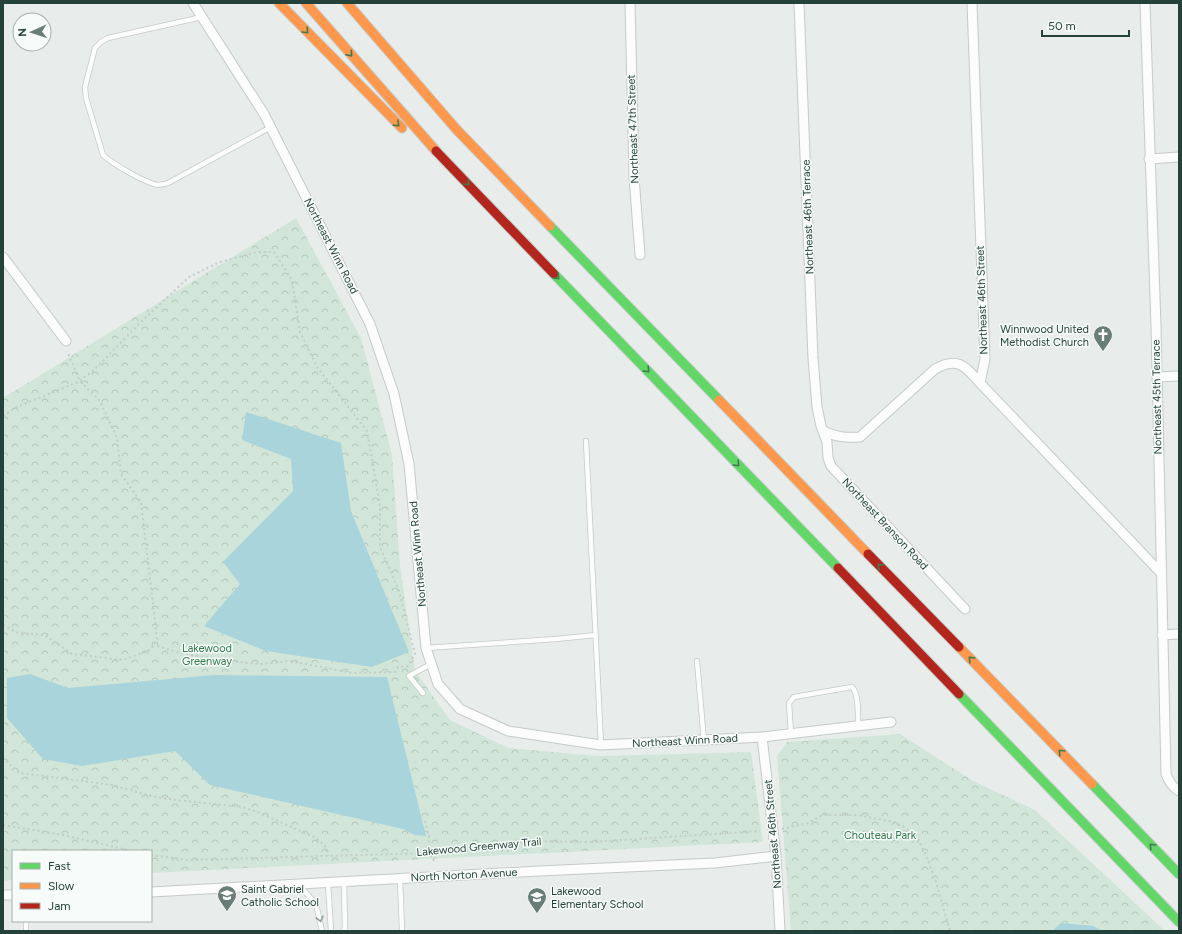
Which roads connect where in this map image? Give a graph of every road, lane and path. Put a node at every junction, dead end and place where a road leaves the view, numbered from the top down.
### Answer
1 (193, 3) edge
2 (279, 3) edge
3 (306, 3) edge
4 (347, 3) edge
5 (630, 3) edge
6 (800, 3) edge
7 (972, 3) edge
8 (1145, 3) edge
9 (202, 17) junction
10 (271, 127) junction
11 (439, 155) junction
12 (1179, 157) edge
13 (1150, 159) junction
14 (640, 255) dead end
15 (3, 257) edge
16 (66, 341) joint
17 (1179, 376) edge
18 (1157, 377) junction
19 (80, 381) junction
20 (980, 383) junction
21 (3, 416) edge
22 (823, 431) junction
23 (586, 441) dead end
24 (1160, 573) junction
25 (965, 609) dead end
26 (3, 625) edge
27 (1179, 634) edge
28 (596, 635) junction
29 (1162, 635) junction
30 (154, 645) junction
31 (426, 648) junction
32 (697, 661) dead end
33 (431, 664) junction
34 (423, 692) dead end
35 (891, 722) dead end
36 (858, 725) junction
37 (792, 734) junction
38 (762, 737) junction
39 (704, 740) junction
40 (601, 746) junction
41 (3, 757) edge
42 (1177, 790) edge
43 (426, 821) dead end
44 (3, 825) edge
45 (781, 829) dead end
46 (760, 831) dead end
47 (128, 850) edge
48 (429, 853) junction
49 (152, 855) edge
50 (328, 856) junction
51 (776, 856) junction
52 (434, 860) dead end
53 (1179, 874) edge
54 (400, 879) junction
55 (344, 882) junction
56 (328, 883) junction
57 (299, 884) junction
58 (152, 892) edge
59 (1179, 922) edge
60 (322, 931) edge
61 (331, 931) edge
62 (343, 931) edge
63 (402, 931) edge
64 (780, 931) edge
65 (950, 931) edge

1 - 9 street, Northeast Winn Road
2 -> 11 highway
3 -> 11 highway
53 -> 4 highway
5 - 14 street, Northeast 47th Street
6 - 22 street, Northeast 46th Terrace
7 - 20 street, Northeast 46th Street
8 - 13 street, Northeast 45th Terrace
9 - 10 street, Northeast Winn Road
9 - 10 lane
10 - 31 street, Northeast Winn Road
11 -> 59 highway
12 - 13 street
13 - 18 street, Northeast 45th Terrace
15 - 16 street
16 - 19 path
17 - 18 street
18 - 24 street, Northeast 45th Terrace
19 - 21 path
19 - 30 path
19 - 30 path
20 - 22 street
20 - 24 street
22 - 25 street, Northeast Branson Road
23 - 28 lane
24 - 29 street, Northeast 45th Terrace
26 - 30 path
27 - 29 street
28 - 31 lane
28 - 40 lane
29 - 42 street, Northeast 45th Terrace
31 - 33 street, Northeast Winn Road
32 - 39 lane
33 - 34 lane
33 - 40 street, Northeast Winn Road
35 - 36 street, Northeast Winn Road
36 - 37 street, Northeast Winn Road
36 - 37 lane
37 - 38 street, Northeast Winn Road
38 - 39 street, Northeast Winn Road
38 - 51 street, Northeast 46th Street
39 - 40 street, Northeast Winn Road
41 - 50 path
43 - 48 path
44 - 47 path
45 - 65 path
46 - 48 path, Lakewood Greenway Trail
48 - 50 path, Lakewood Greenway Trail
48 - 52 path
49 - 50 path, Lakewood Greenway Trail
51 - 54 street, North Norton Avenue
51 - 64 street, Northeast 46th Street
54 - 55 street, North Norton Avenue
54 - 63 lane
55 - 56 street, North Norton Avenue
55 - 62 lane
56 - 57 street, North Norton Avenue
56 - 61 lane
57 - 58 street, North Norton Avenue
57 -> 60 lane

